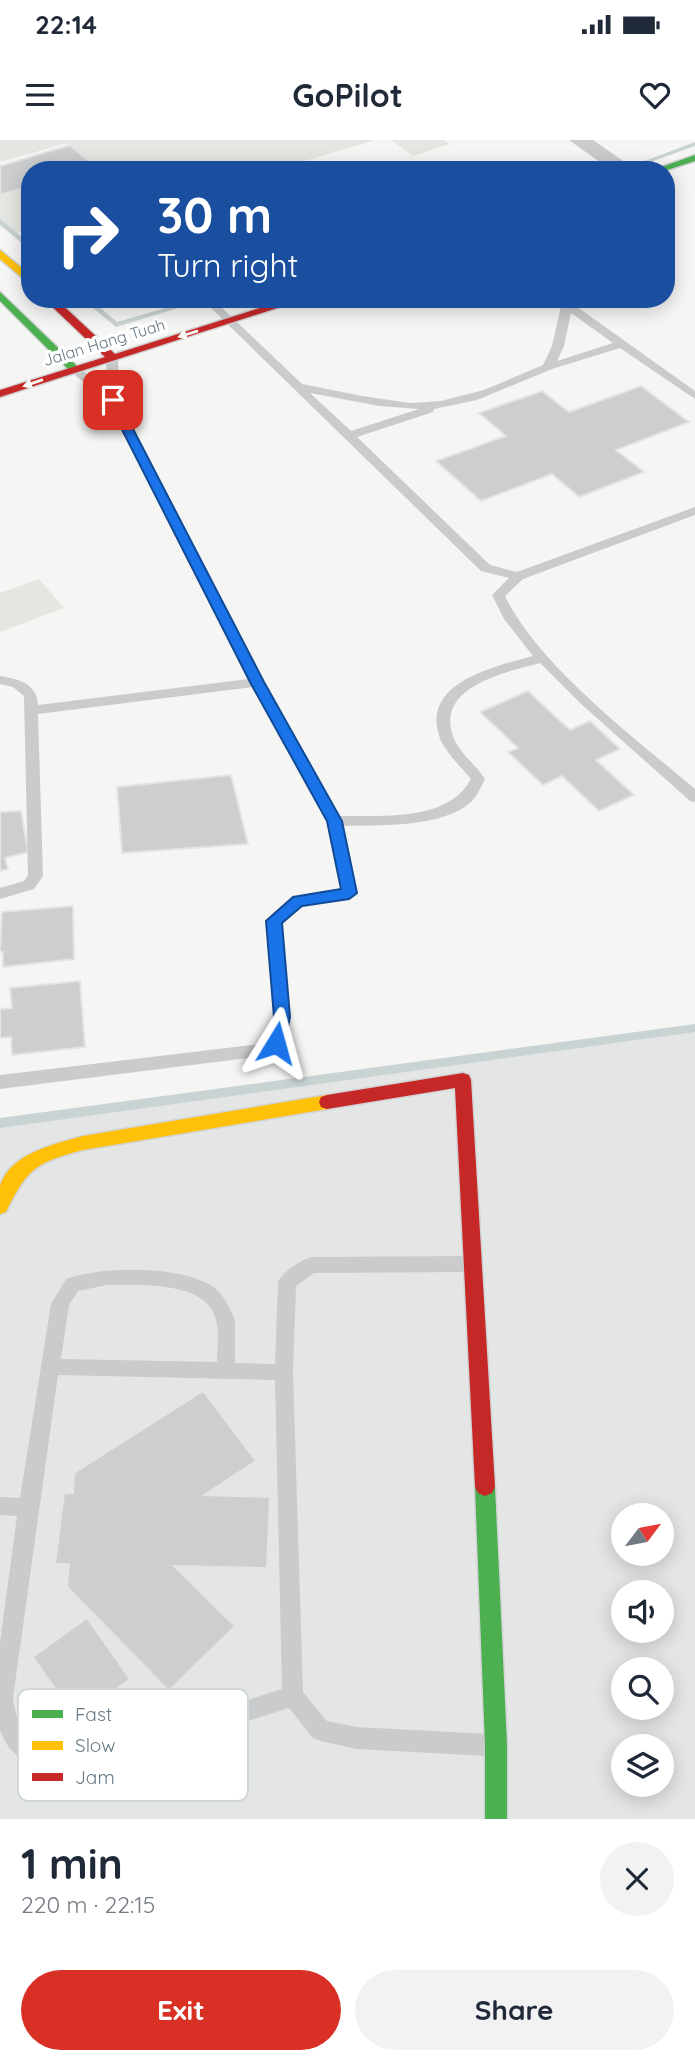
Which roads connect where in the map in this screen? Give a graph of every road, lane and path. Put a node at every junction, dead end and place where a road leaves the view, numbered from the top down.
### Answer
1 (579, 140) edge
2 (695, 158) edge
3 (612, 161) edge
4 (675, 164) edge
5 (0, 253) edge
6 (21, 273) edge
7 (0, 295) edge
8 (61, 308) edge
9 (215, 308) edge
10 (273, 308) edge
11 (562, 308) edge
12 (571, 308) edge
13 (209, 310) joint
14 (233, 321) junction
15 (102, 340) junction
16 (621, 344) junction
17 (61, 353) junction
18 (112, 357) junction
19 (36, 361) dead end
20 (548, 368) junction
21 (74, 369) junction
22 (299, 387) junction
23 (0, 394) edge
24 (695, 396) edge
25 (113, 400) junction
26 (452, 403) junction
27 (348, 436) junction
28 (695, 511) edge
29 (518, 576) junction
30 (541, 658) junction
31 (0, 680) edge
32 (257, 682) junction
33 (33, 710) junction
34 (695, 797) edge
35 (334, 821) junction
36 (0, 894) edge
37 (0, 1082) edge
38 (0, 1207) edge
39 (475, 1264) junction
40 (51, 1367) junction
41 (226, 1371) junction
42 (284, 1372) junction
43 (0, 1506) edge
44 (27, 1508) junction
45 (293, 1696) junction
46 (248, 1710) edge
47 (18, 1744) edge
48 (496, 1745) junction
49 (496, 1819) edge

1 - 3 street
2 - 4 street
5 - 6 street
7 - 17 street
8 - 15 street
9 - 13 street
10 - 14 street, Jalan Hang Tuah
11 - 20 lane
12 - 16 lane
13 - 14 lane
14 -> 18 street, Jalan Hang Tuah
14 - 22 lane
15 - 17 street, Jalan Hang Tuah
15 - 18 street
16 - 20 lane
16 - 24 lane
17 - 19 street, Jalan Hang Tuah
17 - 21 street
18 - 21 street, Jalan Hang Tuah
18 - 25 lane
20 - 26 lane
21 -> 23 street, Jalan Hang Tuah
21 - 25 lane
22 - 26 lane
22 - 27 lane
25 - 32 lane
26 - 27 lane
27 - 29 lane
28 - 29 lane
29 - 30 lane
30 - 34 lane
30 - 35 lane
31 - 33 lane
32 - 33 lane
32 - 35 lane
33 - 36 lane
35 - 37 lane
38 - 39 street
39 - 42 lane
39 - 48 street
40 - 41 lane
40 - 41 lane
40 - 44 lane
41 - 42 lane
42 - 45 lane
43 - 44 lane
44 - 47 lane
45 - 46 lane
45 - 48 lane
48 - 49 street

